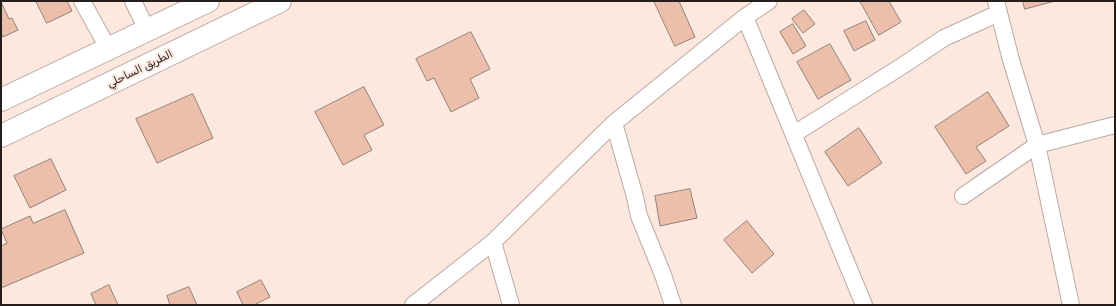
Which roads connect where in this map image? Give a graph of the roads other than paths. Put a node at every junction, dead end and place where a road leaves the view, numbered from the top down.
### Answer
1 (82, 1) edge
2 (133, 1) edge
3 (208, 1) edge
4 (280, 1) edge
5 (768, 1) edge
6 (997, 7) edge
7 (745, 17) junction
8 (147, 30) junction
9 (108, 48) junction
10 (1, 100) edge
11 (614, 123) junction
12 (1115, 125) edge
13 (794, 134) junction
14 (1, 136) edge
15 (1037, 145) junction
16 (962, 196) dead end
17 (493, 242) junction
18 (413, 305) edge
19 (511, 305) edge
20 (673, 305) edge
21 (864, 305) edge
22 (1071, 305) edge

1 - 9 street
2 - 8 street
3 - 8 highway
4 - 14 highway, الطريق الساحلي
5 - 7 street
6 - 13 street
6 - 15 street
7 - 11 street
7 - 13 street
8 - 9 highway
9 - 10 highway
11 - 17 street
11 - 20 street
12 - 15 street
13 - 21 street
15 - 16 street
15 - 22 street
17 - 18 street
17 - 19 street

